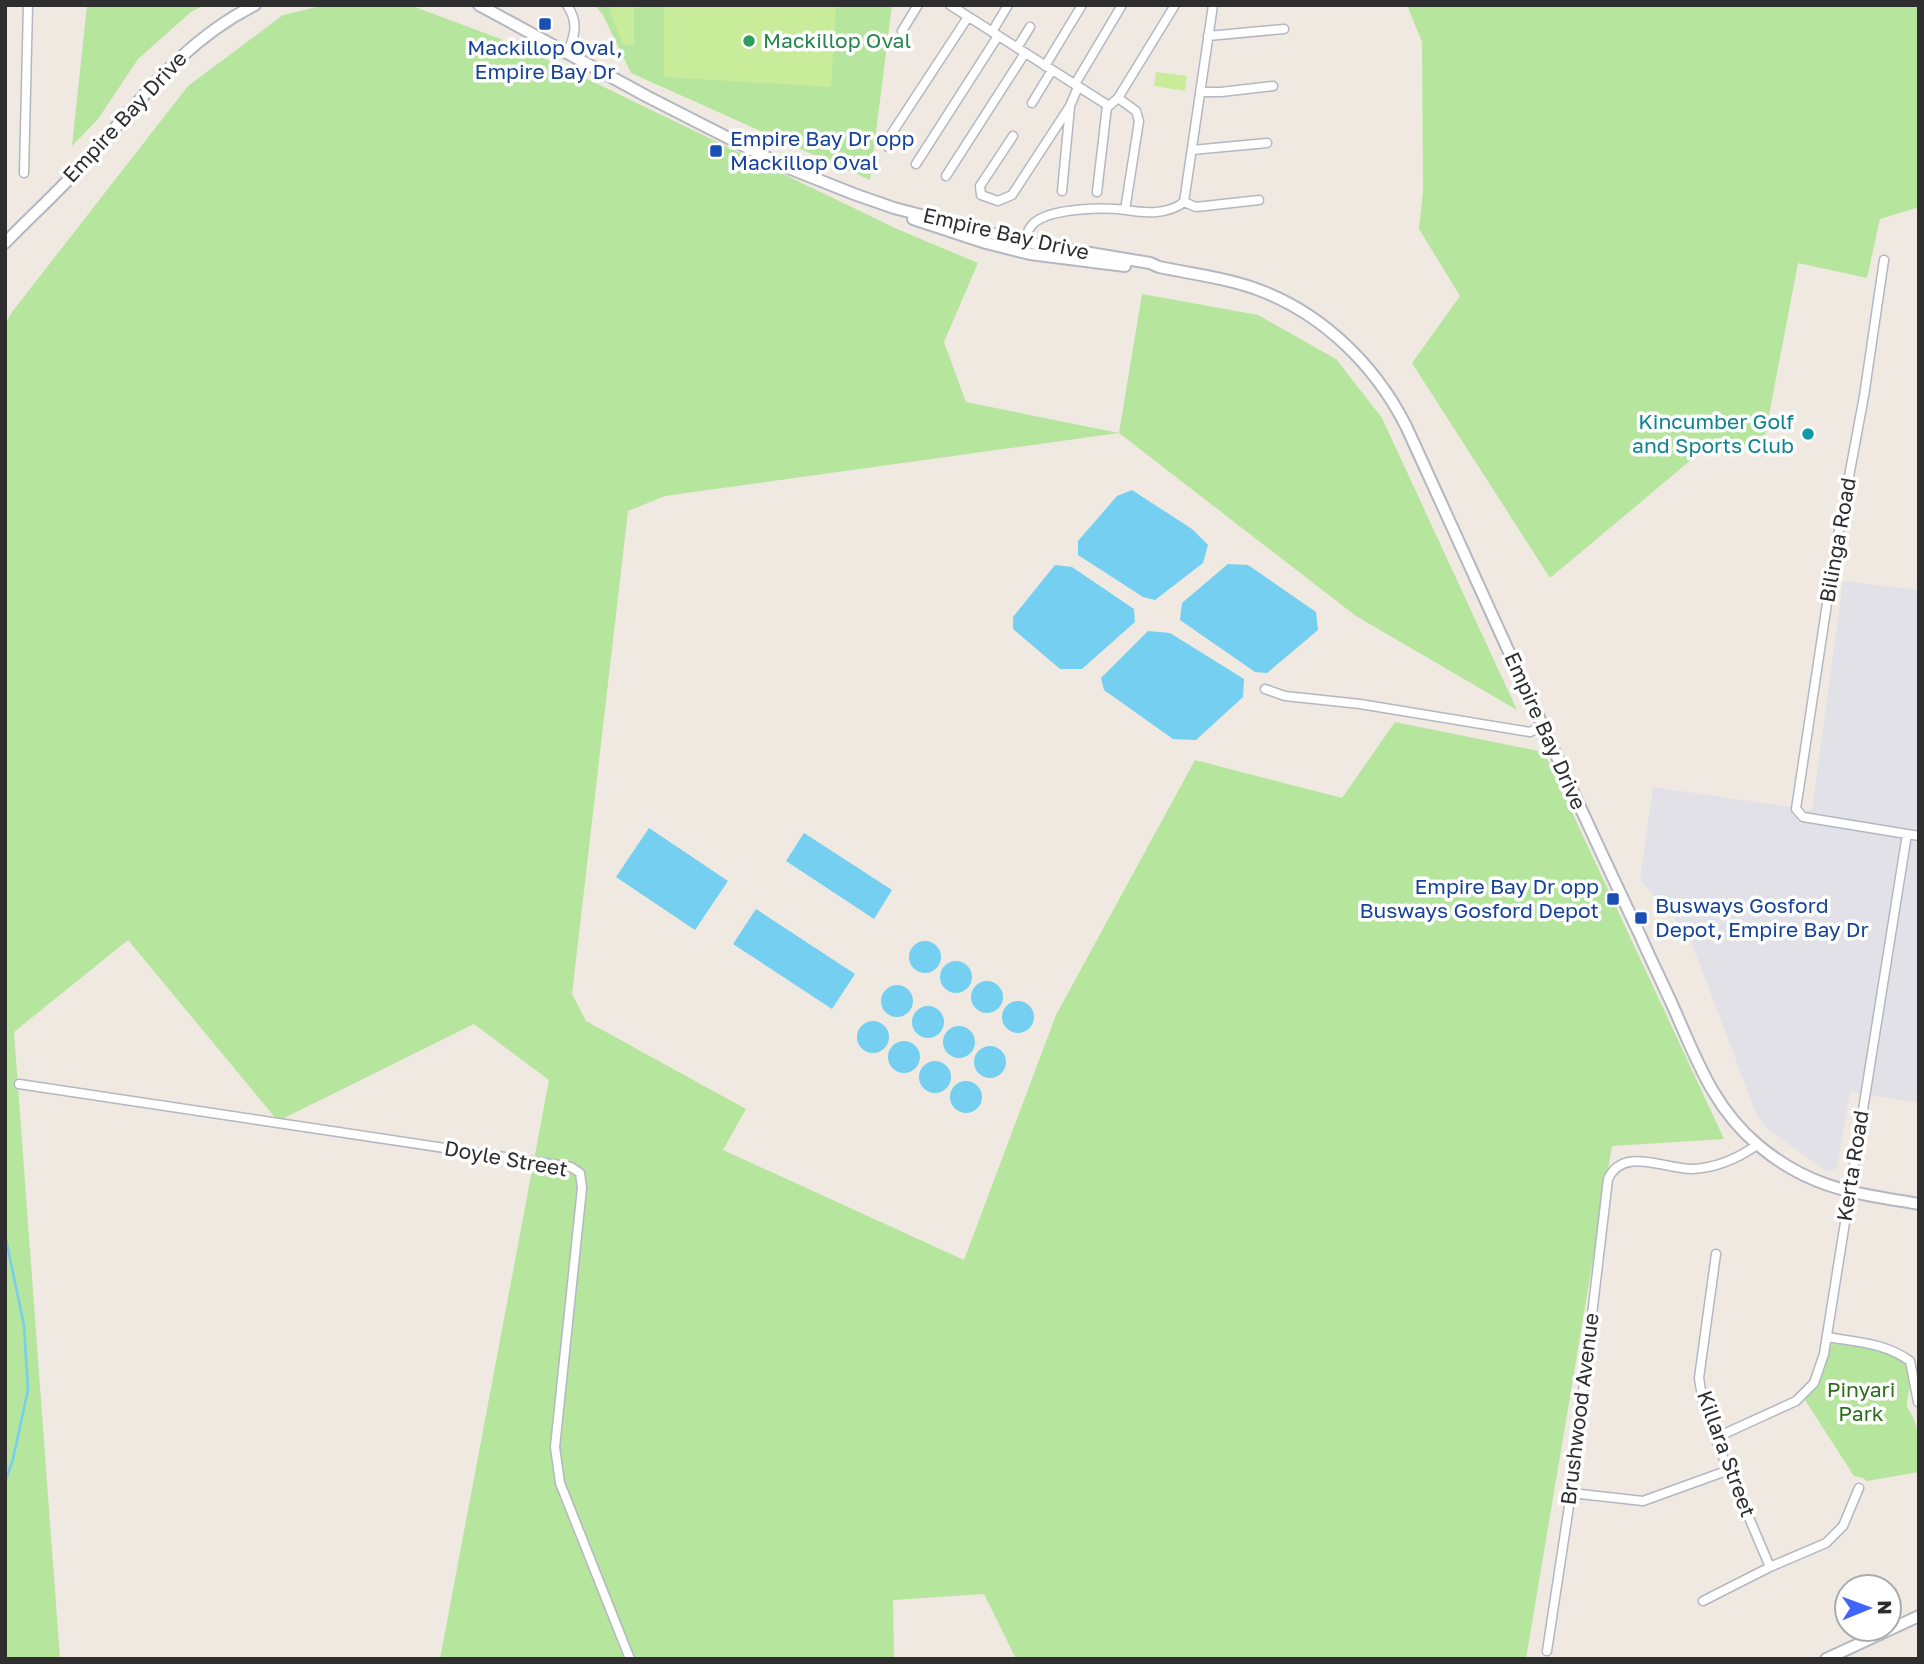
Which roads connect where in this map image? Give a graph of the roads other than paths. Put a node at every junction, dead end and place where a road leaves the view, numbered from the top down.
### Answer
1 (28, 5) edge
2 (255, 5) edge
3 (479, 5) edge
4 (567, 5) edge
5 (918, 5) edge
6 (950, 5) edge
7 (1008, 5) edge
8 (1082, 5) edge
9 (1122, 5) edge
10 (1175, 5) edge
11 (1213, 5) edge
12 (966, 12) edge
13 (1030, 27) dead end
14 (1284, 29) dead end
15 (902, 32) dead end
16 (995, 34) junction
17 (1208, 36) junction
18 (1021, 50) junction
19 (567, 54) junction
20 (1049, 68) junction
21 (1076, 86) junction
22 (1273, 86) dead end
23 (1200, 92) junction
24 (1118, 98) junction
25 (1032, 103) dead end
26 (1070, 106) junction
27 (1107, 106) junction
28 (1013, 136) dead end
29 (1267, 143) dead end
30 (888, 147) dead end
31 (1192, 150) junction
32 (916, 164) dead end
33 (24, 173) dead end
34 (946, 176) dead end
35 (1062, 191) dead end
36 (1097, 192) dead end
37 (1259, 200) dead end
38 (1184, 202) junction
39 (894, 208) junction
40 (1125, 210) junction
41 (1024, 242) junction
42 (5, 243) edge
43 (986, 243) junction
44 (1061, 259) junction
45 (1884, 260) dead end
46 (1159, 267) junction
47 (1265, 689) dead end
48 (1543, 726) junction
49 (1907, 834) junction
50 (1919, 836) edge
51 (19, 1084) dead end
52 (1757, 1145) junction
53 (1849, 1192) junction
54 (1919, 1204) edge
55 (1716, 1254) dead end
56 (1827, 1337) junction
57 (1918, 1402) edge
58 (1715, 1438) junction
59 (1729, 1470) junction
60 (1859, 1488) dead end
61 (1571, 1493) junction
62 (1770, 1567) junction
63 (1703, 1601) dead end
64 (1919, 1616) edge
65 (1547, 1651) dead end
66 (630, 1659) edge
67 (1826, 1659) edge

1 - 33 street
2 - 42 main road, Empire Bay Drive
3 - 19 main road, Empire Bay Drive
4 - 19 street
5 - 15 street
6 - 12 street
7 - 16 street
8 - 20 street
9 - 21 street
10 - 24 street
11 - 17 street
12 - 16 street
12 - 30 street
13 - 18 street
14 - 17 street
16 - 18 street
16 - 32 street
17 - 23 street
18 - 20 street
18 - 34 street
19 - 39 main road, Empire Bay Drive
20 - 21 street
20 - 25 street
21 - 26 street
21 - 27 street
22 - 23 street
23 - 31 street
24 - 27 street
24 - 40 street
26 - 28 street
26 - 35 street
27 - 36 street
29 - 31 street
31 - 38 street
37 - 38 street
38 - 40 street
39 - 41 main road, Empire Bay Drive
39 - 43 main road, Empire Bay Drive
40 - 41 street
41 - 43 main road
41 - 44 main road
41 - 46 main road, Empire Bay Drive
43 - 44 main road, Empire Bay Drive
44 - 46 main road, Empire Bay Drive
45 - 49 street, Bilinga Road
46 - 48 main road, Empire Bay Drive
47 - 48 street
48 - 52 main road, Empire Bay Drive
49 - 50 street
49 - 53 street, Kerta Road
51 - 66 street, Doyle Street
52 - 53 main road, Empire Bay Drive
52 - 61 street, Brushwood Avenue
53 - 54 main road, Empire Bay Drive
53 - 56 street, Kerta Road
55 - 58 street, Killara Street
56 - 57 street
56 - 58 street, Kerta Road
58 - 59 street, Killara Street
59 - 61 street
59 - 62 street, Killara Street
60 - 62 street
61 - 65 street, Brushwood Avenue
62 - 63 street
64 - 67 main road

